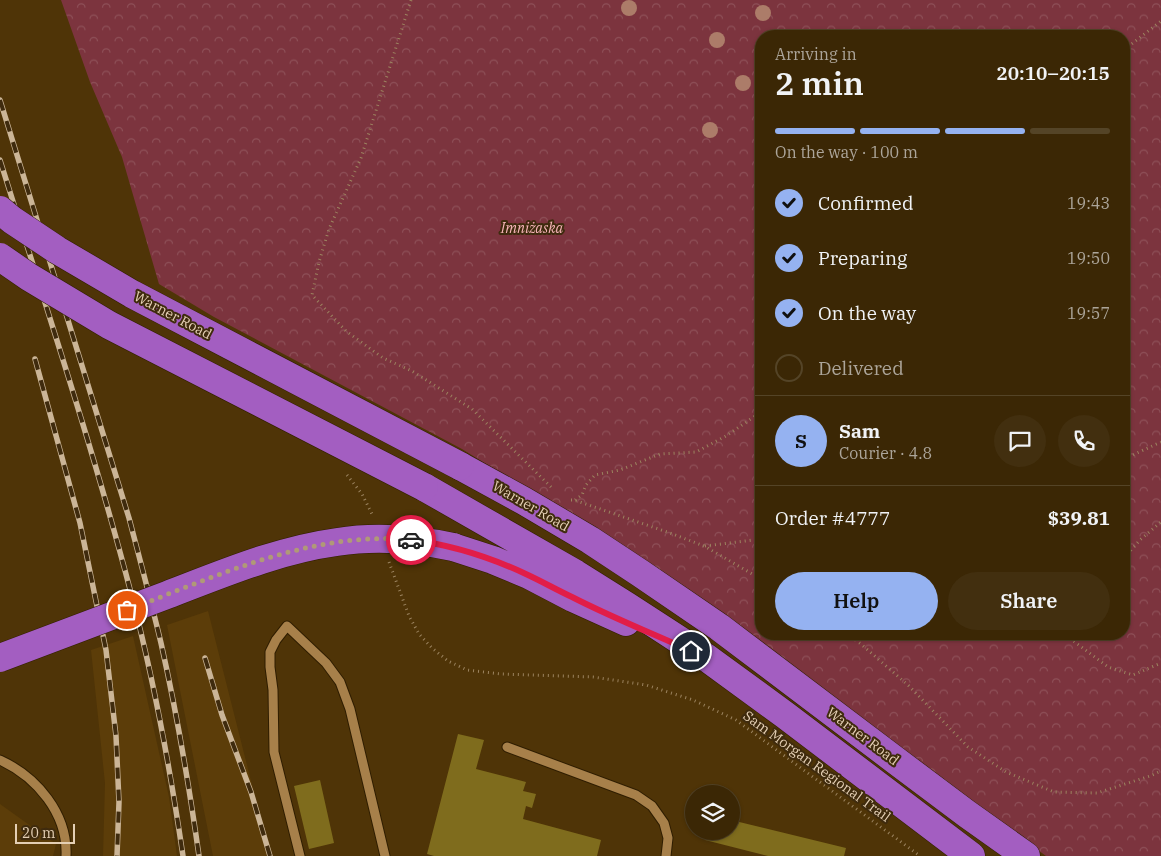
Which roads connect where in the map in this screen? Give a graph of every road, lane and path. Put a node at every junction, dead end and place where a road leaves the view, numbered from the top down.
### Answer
1 (411, 0) edge
2 (1161, 21) edge
3 (1130, 45) edge
4 (0, 210) edge
5 (0, 257) edge
6 (755, 416) edge
7 (1161, 442) edge
8 (1130, 455) edge
9 (558, 493) dead end
10 (564, 499) dead end
11 (574, 500) junction
12 (1161, 522) edge
13 (755, 540) edge
14 (704, 546) junction
15 (1130, 551) edge
16 (389, 562) dead end
17 (755, 576) edge
18 (855, 640) edge
19 (1072, 640) edge
20 (0, 658) edge
21 (707, 658) junction
22 (1161, 663) edge
23 (507, 747) dead end
24 (0, 760) edge
25 (1161, 771) edge
26 (66, 856) edge
27 (300, 856) edge
28 (385, 856) edge
29 (666, 856) edge
30 (920, 856) edge
31 (971, 856) edge
32 (1026, 856) edge

1 - 9 path
2 - 3 path
4 - 32 highway, Warner Road, bridge
5 - 21 highway, bridge
6 - 11 path
7 - 8 path
10 - 11 path
11 - 14 path
12 - 15 path
13 - 14 path
14 - 17 path
16 - 30 path, Sam Morgan Regional Trail
18 - 25 path
19 - 22 path
20 - 21 highway, bridge
21 - 31 highway
23 - 29 street
24 - 26 street
27 - 28 street

